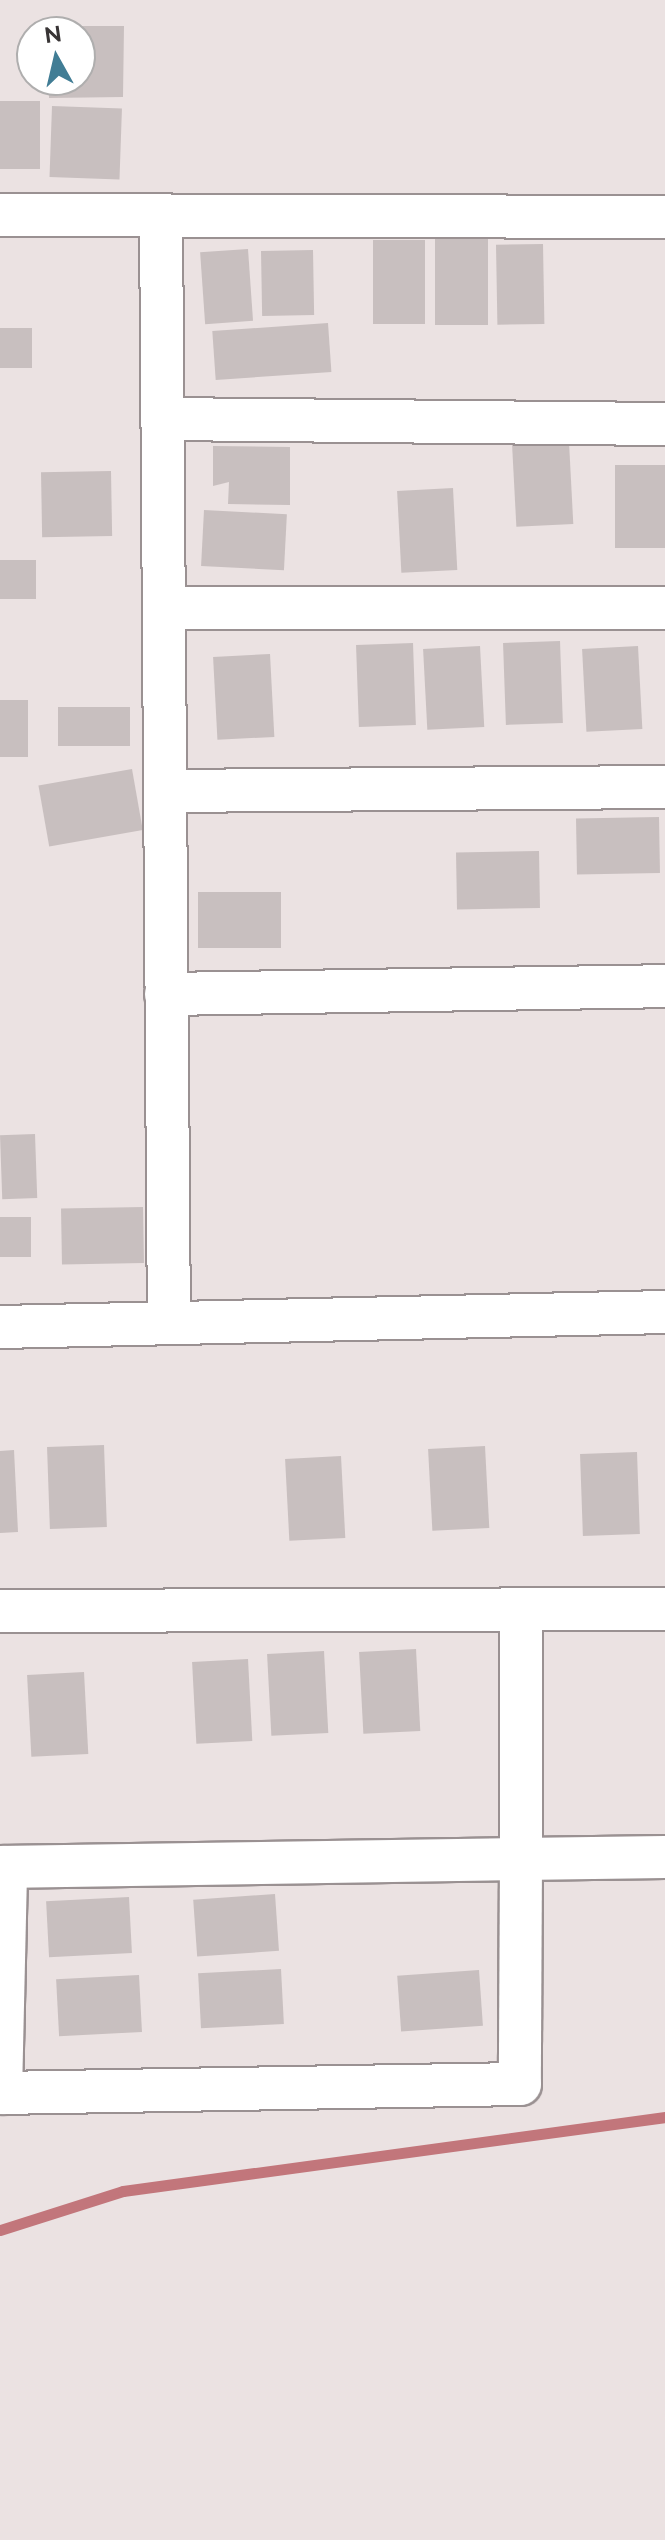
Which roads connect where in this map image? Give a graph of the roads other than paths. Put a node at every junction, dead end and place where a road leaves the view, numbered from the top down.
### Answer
1 (0, 215) edge
2 (161, 216) junction
3 (665, 217) edge
4 (162, 419) junction
5 (665, 424) edge
6 (164, 608) junction
7 (665, 608) edge
8 (665, 787) edge
9 (165, 791) junction
10 (665, 986) edge
11 (166, 994) junction
12 (665, 1312) edge
13 (169, 1323) junction
14 (0, 1327) edge
15 (521, 1609) junction
16 (665, 1609) edge
17 (0, 1611) edge
18 (665, 1857) edge
19 (521, 1859) junction
20 (3, 1867) edge
21 (0, 2093) edge

1 - 2 street
2 - 3 street
2 - 4 street
4 - 5 street
4 - 6 street
6 - 7 street
6 - 9 street
8 - 9 street
9 - 11 street
10 - 11 street
11 - 13 street
12 - 13 street
13 - 14 street
15 - 16 street
15 - 17 street
15 - 19 street
18 - 19 street
19 - 20 street
19 - 21 street
20 - 21 street

